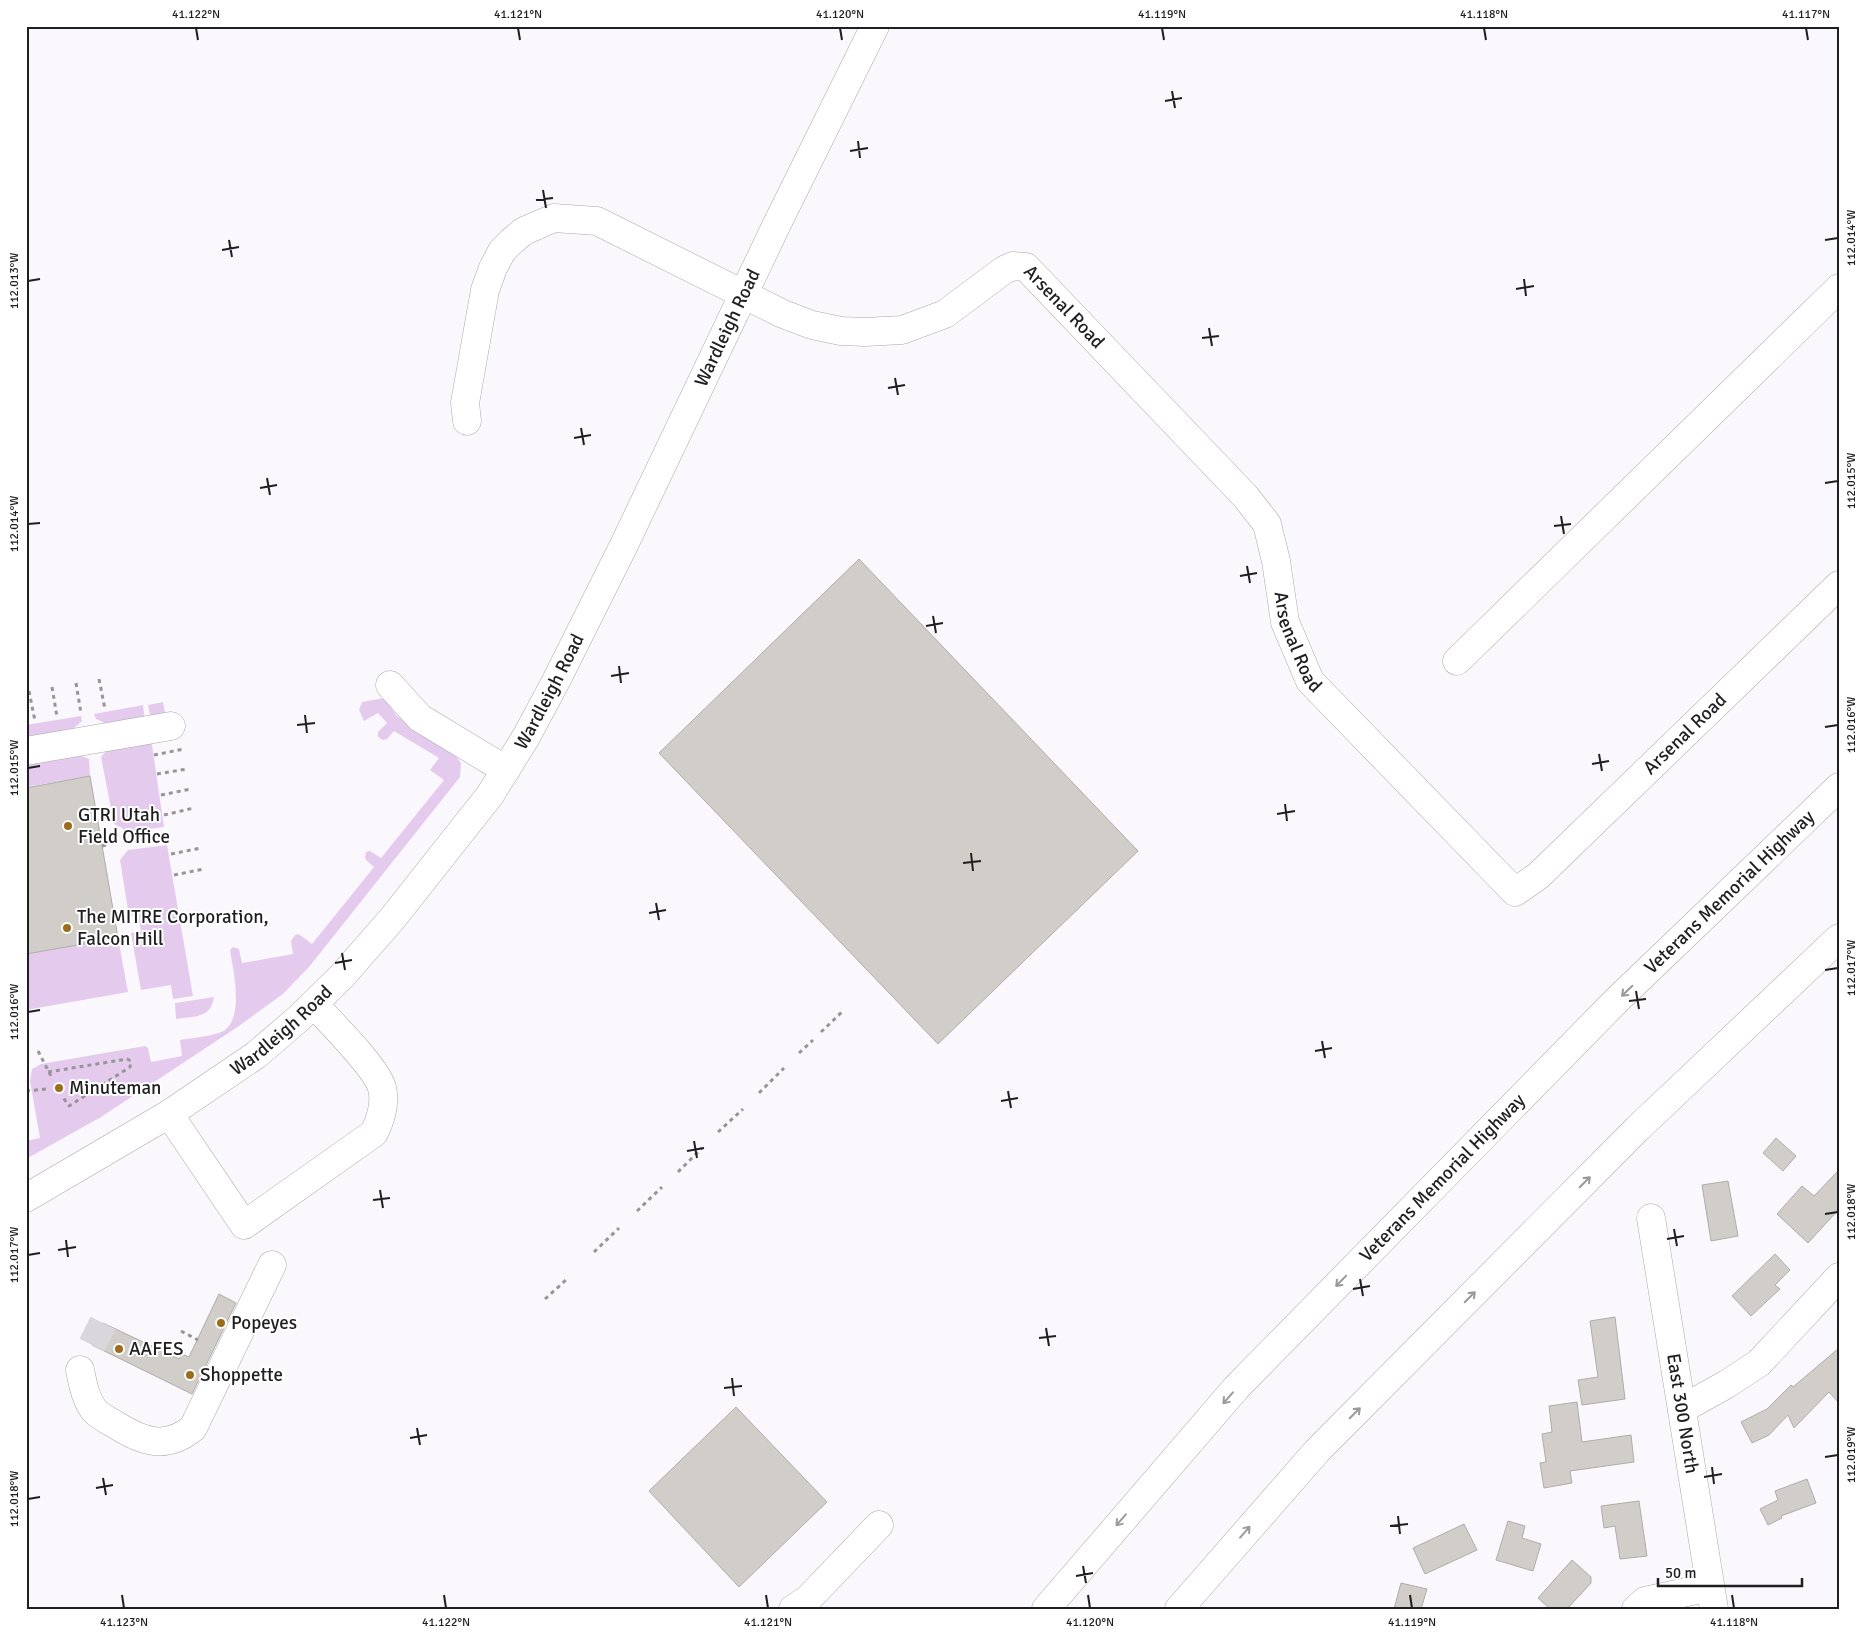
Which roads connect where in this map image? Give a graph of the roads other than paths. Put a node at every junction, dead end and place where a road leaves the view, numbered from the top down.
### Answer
1 (875, 26) edge
2 (1839, 288) edge
3 (742, 295) junction
4 (467, 421) dead end
5 (1839, 585) edge
6 (1457, 661) dead end
7 (390, 686) dead end
8 (177, 738) road end
9 (26, 751) edge
10 (506, 770) junction
11 (1839, 788) edge
12 (1839, 938) edge
13 (314, 1004) junction
14 (169, 1114) junction
15 (26, 1198) edge
16 (1652, 1218) dead end
17 (272, 1265) dead end
18 (1839, 1277) edge
19 (80, 1370) tunnel mouth
20 (1682, 1408) junction
21 (879, 1525) dead end
22 (1218, 1563) junction
23 (1712, 1598) edge
24 (793, 1609) edge
25 (1046, 1609) edge
26 (1179, 1609) edge
27 (1188, 1609) edge
28 (1636, 1609) edge

1 - 3 main road, Wardleigh Road
2 - 6 main road
3 - 4 main road
3 - 5 main road, Arsenal Road
3 - 10 main road, Wardleigh Road
7 - 10 main road
8 - 9 main road
10 - 13 main road, Wardleigh Road
11 -> 25 main road, Veterans Memorial Highway
22 -> 12 main road
13 - 14 main road, Wardleigh Road
13 - 14 main road
14 - 15 main road, Wardleigh Road
16 - 20 main road, East 300 North
17 - 19 main road
18 - 20 main road
20 - 23 main road, East 300 North
21 - 24 main road
22 - 26 main road
22 - 27 main road
23 - 28 main road

